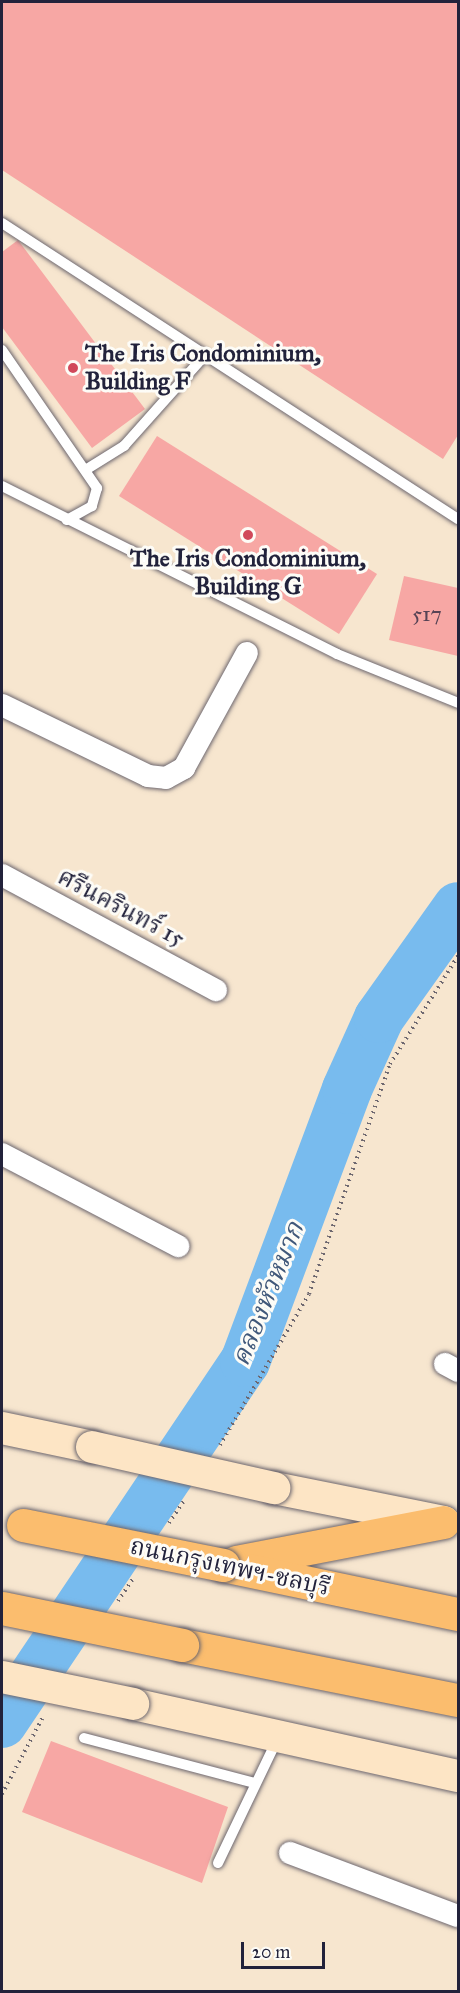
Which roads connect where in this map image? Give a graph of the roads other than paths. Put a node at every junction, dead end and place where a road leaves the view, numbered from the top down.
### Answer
1 (2, 222) edge
2 (2, 350) edge
3 (205, 355) junction
4 (87, 469) junction
5 (2, 486) edge
6 (459, 519) edge
7 (67, 520) junction
8 (247, 652) dead end
9 (459, 703) edge
10 (2, 705) edge
11 (2, 875) edge
12 (216, 990) dead end
13 (2, 1154) edge
14 (178, 1245) dead end
15 (2, 1428) edge
16 (12, 1523) edge
17 (451, 1523) edge
18 (223, 1565) junction
19 (2, 1608) edge
20 (459, 1614) edge
21 (352, 1676) junction
22 (2, 1677) edge
23 (459, 1700) edge
24 (459, 1714) edge
25 (84, 1738) dead end
26 (277, 1740) junction
27 (459, 1776) edge
28 (254, 1783) junction
29 (290, 1853) dead end
30 (218, 1863) dead end
31 (459, 1916) edge

1 - 3 lane
2 - 4 lane
3 - 4 lane
3 - 6 lane
4 - 7 lane
5 - 7 lane
7 - 9 lane
8 - 10 street
11 - 12 street, ศรีนครินทร์ 15
13 - 14 street
15 - 17 main road, bridge
16 - 18 highway, ถนนกรุงเทพฯ-ชลบุรี, bridge
17 - 18 highway
18 - 20 highway, ถนนกรุงเทพฯ-ชลบุรี
19 - 21 highway, bridge
21 - 23 highway
21 - 24 highway
22 - 26 main road, bridge
25 - 28 lane
26 - 27 main road
26 - 28 lane
28 - 30 lane
29 - 31 street

